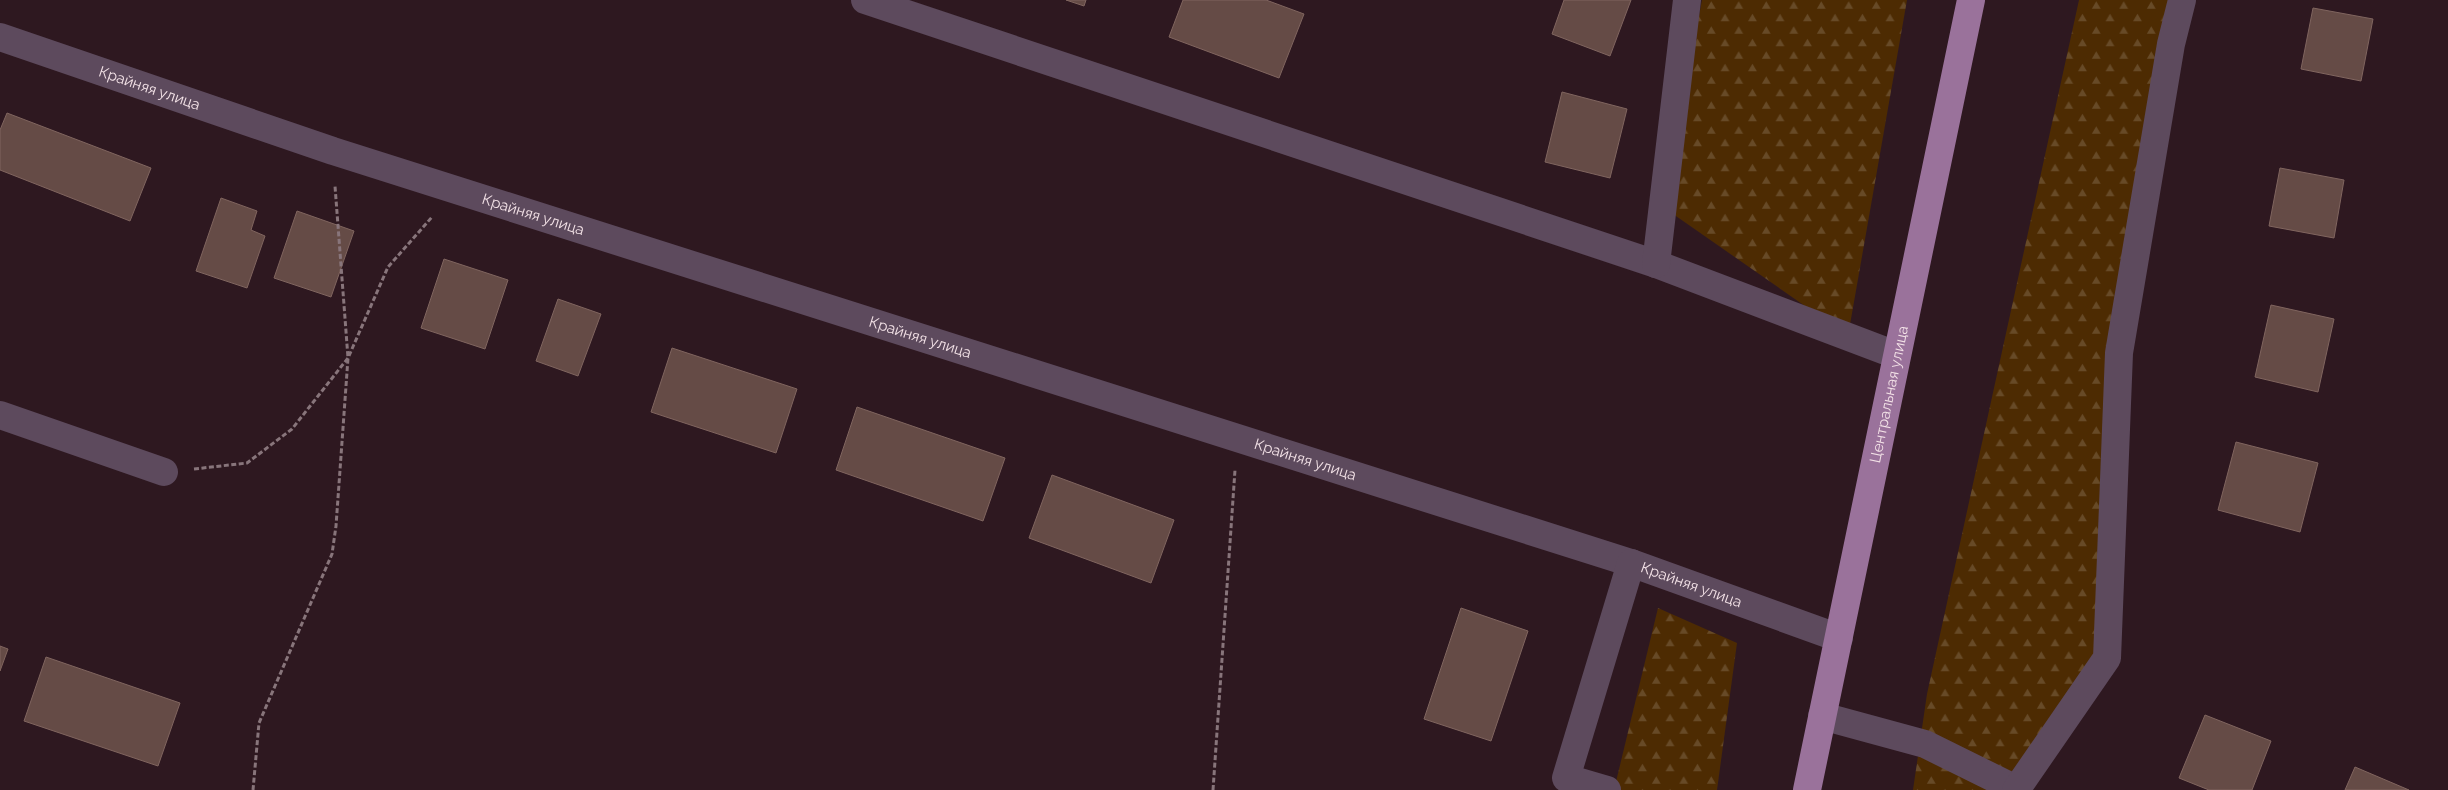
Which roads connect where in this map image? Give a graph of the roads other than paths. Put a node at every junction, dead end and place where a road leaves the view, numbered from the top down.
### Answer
1 (865, 0) edge
2 (1687, 0) edge
3 (1971, 0) edge
4 (2182, 0) edge
5 (0, 37) edge
6 (1656, 264) junction
7 (1896, 355) junction
8 (0, 415) edge
9 (164, 472) road end
10 (1632, 563) junction
11 (1839, 638) junction
12 (1822, 716) junction
13 (1607, 790) edge
14 (1807, 790) edge
15 (2017, 790) edge

1 - 6 street
2 - 6 street
3 - 7 main road, Центральная улица
4 - 15 street
5 - 10 street, Крайняя улица
6 - 7 street
7 - 11 main road, Центральная улица
8 - 9 street
10 - 11 street, Крайняя улица
10 - 13 street
11 - 12 main road, Центральная улица
12 - 14 main road, Центральная улица
12 - 15 street

